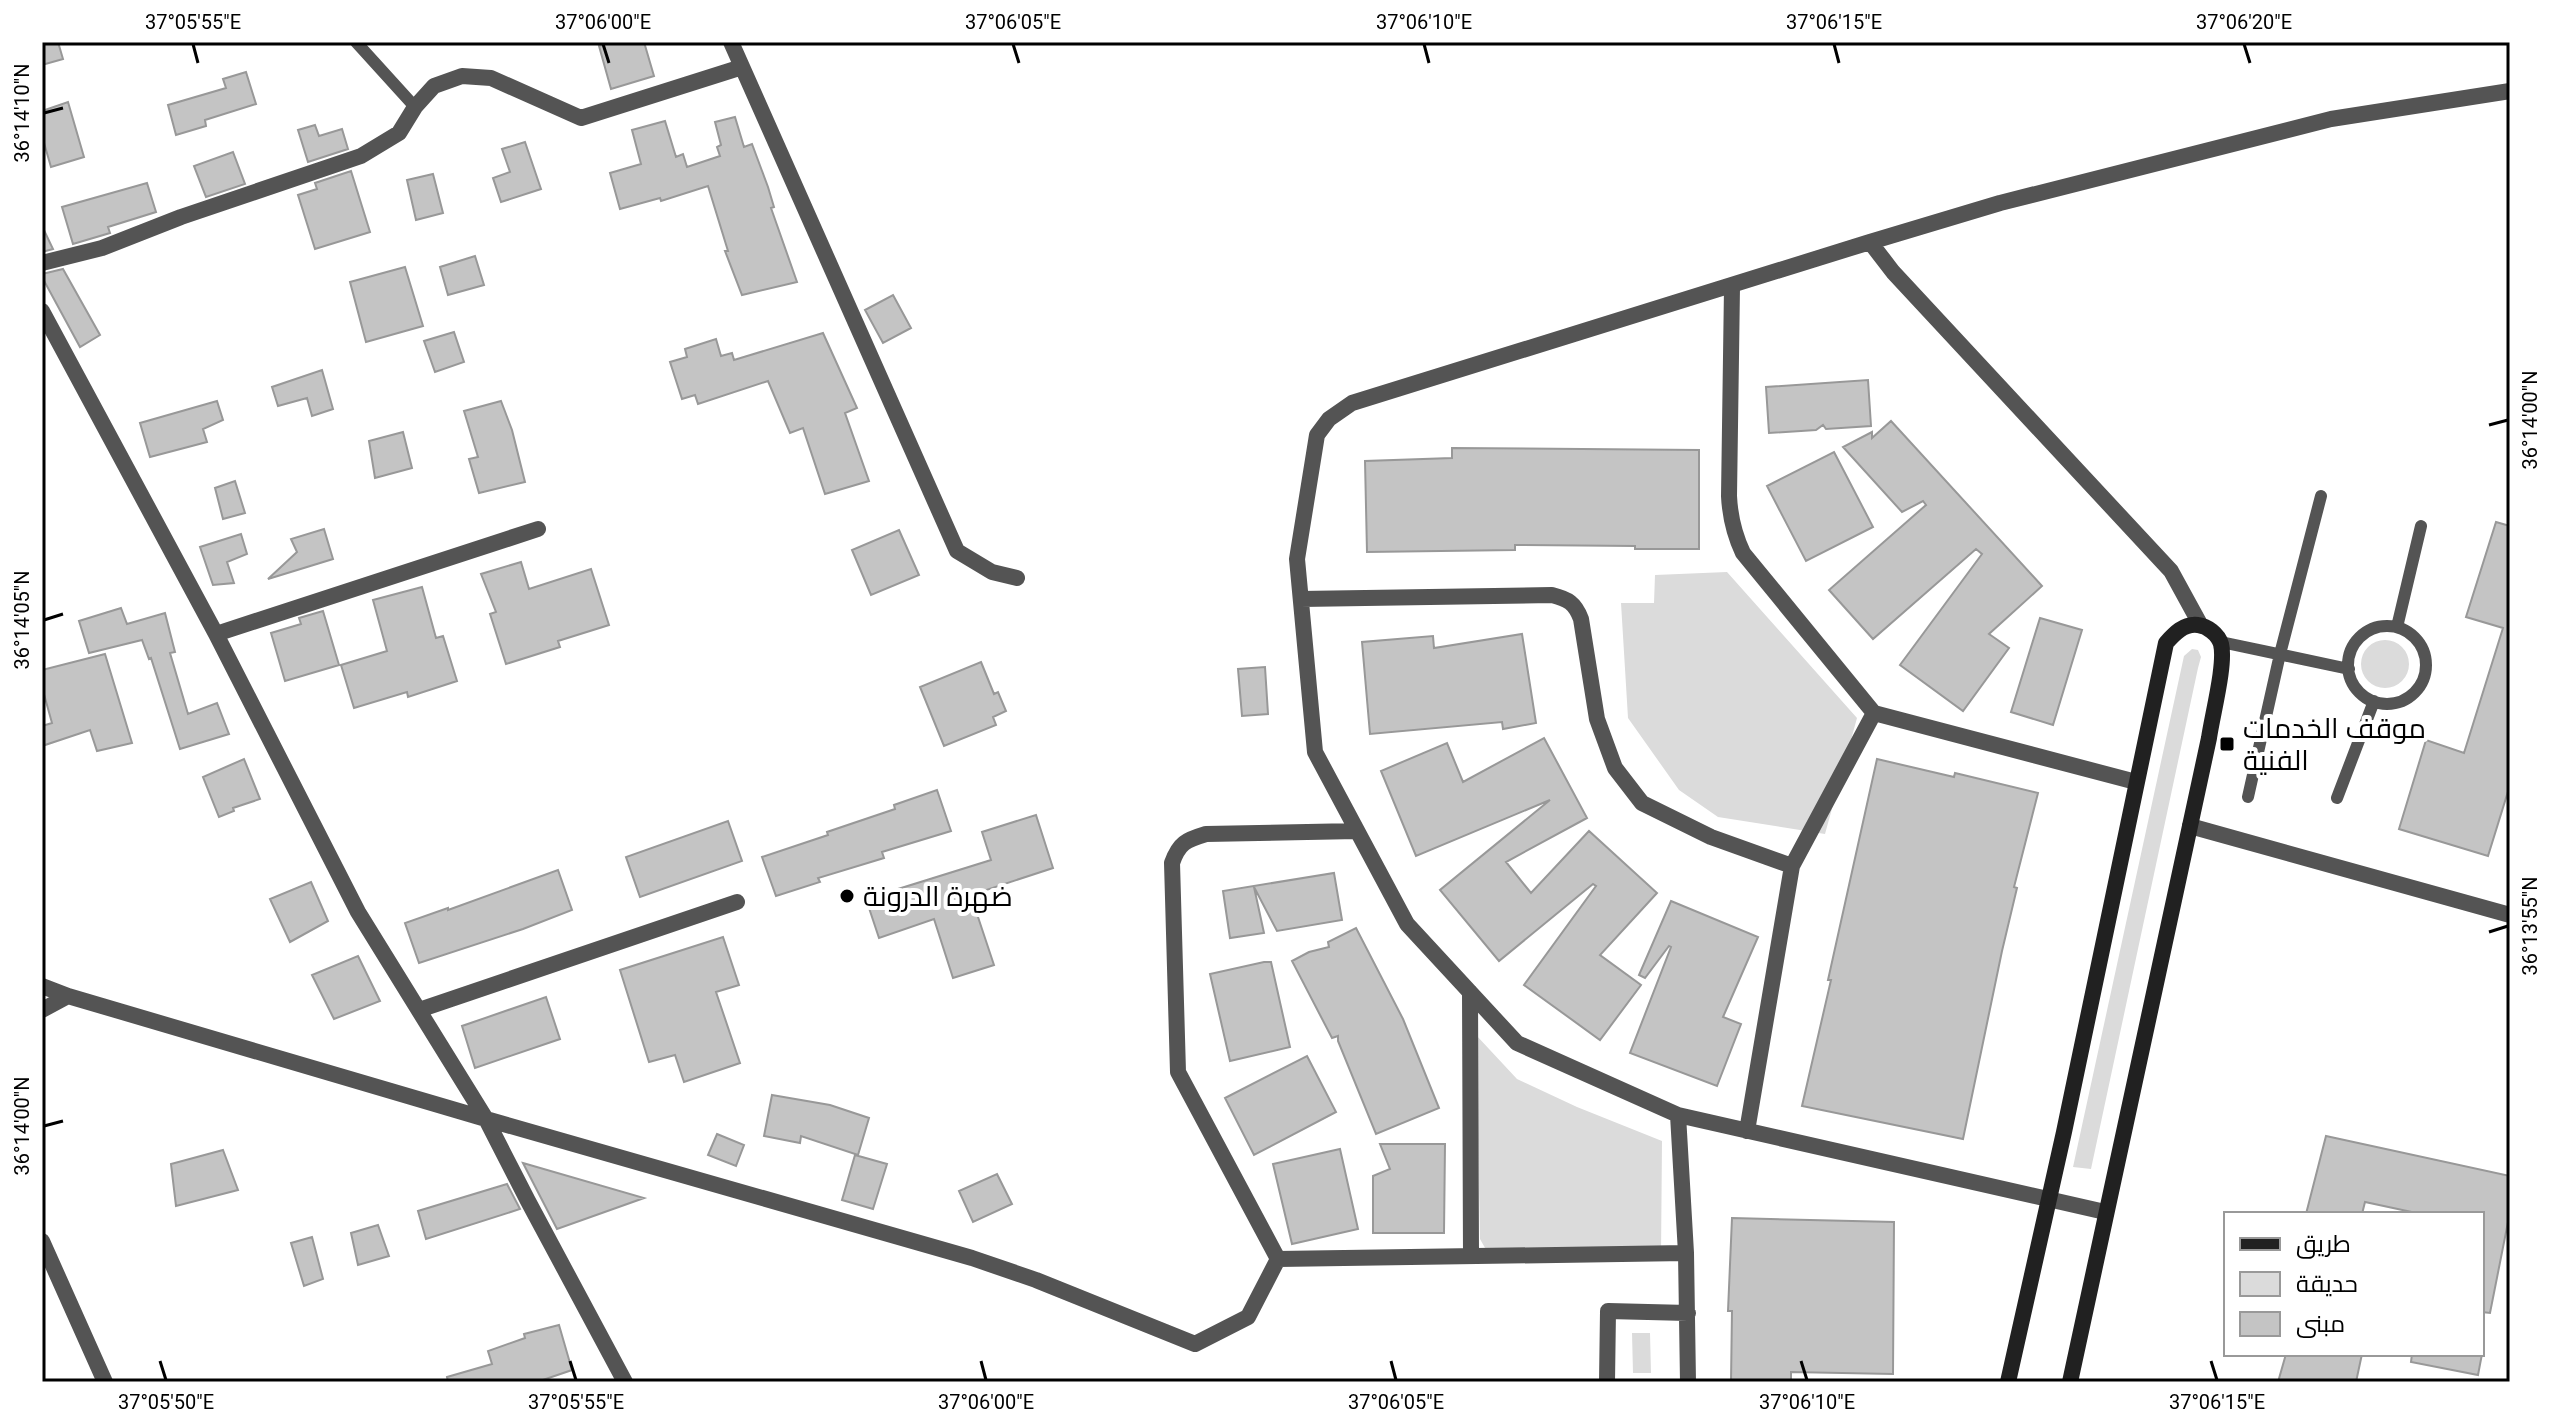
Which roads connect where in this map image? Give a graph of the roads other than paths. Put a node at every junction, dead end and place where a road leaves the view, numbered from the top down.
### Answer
1 (356, 42) edge
2 (731, 42) edge
3 (742, 67) junction
4 (2510, 91) edge
5 (415, 107) junction
6 (1870, 242) junction
7 (42, 263) edge
8 (1732, 287) junction
9 (42, 311) edge
10 (2321, 496) dead end
11 (2421, 526) dead end
12 (538, 529) dead end
13 (1017, 578) dead end
14 (1301, 599) junction
15 (2200, 624) junction
16 (2397, 627) junction
17 (216, 634) junction
18 (2221, 642) junction
19 (2280, 654) junction
20 (2349, 669) junction
21 (2374, 701) junction
22 (1874, 713) junction
23 (2136, 782) junction
24 (2248, 797) dead end
25 (2337, 798) dead end
26 (2190, 826) junction
27 (1357, 831) junction
28 (1792, 866) junction
29 (737, 902) dead end
30 (2510, 915) edge
31 (42, 986) edge
32 (1470, 992) junction
33 (68, 996) junction
34 (42, 1010) edge
35 (419, 1010) junction
36 (1678, 1115) junction
37 (486, 1119) junction
38 (1747, 1131) junction
39 (2048, 1199) junction
40 (2105, 1212) junction
41 (42, 1241) edge
42 (1686, 1253) junction
43 (1471, 1256) junction
44 (1278, 1259) junction
45 (1688, 1313) junction
46 (105, 1382) edge
47 (625, 1382) edge
48 (1607, 1382) edge
49 (1688, 1382) edge
50 (2008, 1382) edge
51 (2070, 1382) edge

1 - 5 lane
2 - 3 street
3 - 5 street
3 - 13 street
4 - 6 street
5 - 7 street
6 - 8 street
6 - 15 street
8 - 14 street
8 - 22 street
9 - 17 street
10 - 19 lane
11 - 16 lane
12 - 17 street
14 - 27 street
14 - 28 street
15 - 18 street
15 - 23 street
16 - 20 lane
16 - 21 lane
17 - 35 street
18 - 19 lane
18 - 26 street
19 - 20 lane
19 - 24 lane
20 - 21 lane
21 - 25 lane
22 - 23 street
22 - 28 street
23 - 39 street
26 - 30 street
26 - 40 street
27 - 32 street
27 - 44 street
28 - 38 street
29 - 35 street
31 - 33 street
32 - 36 street
32 - 43 street
33 - 34 street
33 - 37 street
35 - 37 street
36 - 38 street
36 - 42 street
37 - 44 street
37 - 47 street
38 - 39 street
39 - 40 street
39 - 50 street
40 - 51 street
41 - 46 street
42 - 43 street
42 - 45 street
43 - 44 street
45 - 48 street
45 - 49 street

